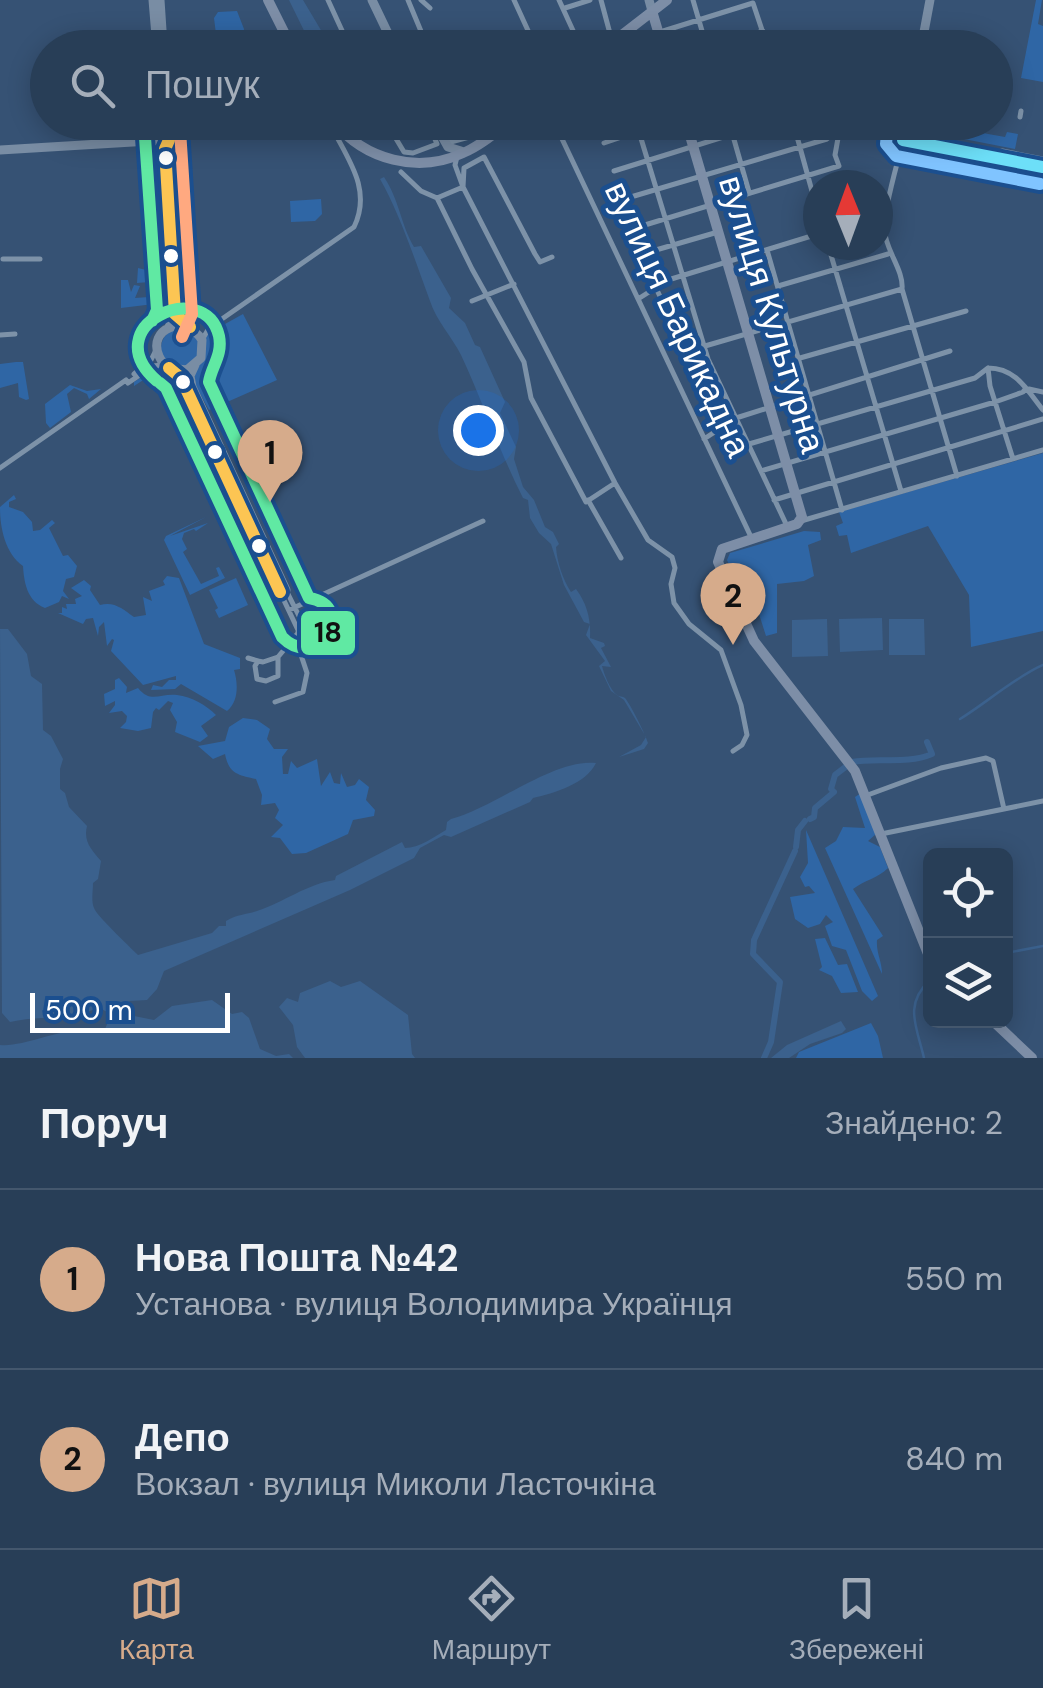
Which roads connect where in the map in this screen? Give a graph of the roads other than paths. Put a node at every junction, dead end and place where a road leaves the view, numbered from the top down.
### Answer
1 (156, 0) edge
2 (328, 0) edge
3 (372, 0) edge
4 (408, 0) edge
5 (422, 0) edge
6 (514, 0) edge
7 (559, 0) edge
8 (590, 0) edge
9 (600, 0) edge
10 (666, 0) edge
11 (693, 0) edge
12 (919, 0) edge
13 (931, 0) edge
14 (272, 1) edge
15 (752, 2) edge
16 (650, 6) edge
17 (430, 8) dead end
18 (563, 9) junction
19 (698, 20) junction
20 (158, 30) edge
21 (287, 30) edge
22 (342, 30) edge
23 (386, 30) edge
24 (420, 30) edge
25 (528, 30) edge
26 (573, 30) edge
27 (607, 30) edge
28 (625, 30) edge
29 (657, 30) edge
30 (665, 30) edge
31 (702, 30) edge
32 (762, 30) edge
33 (925, 30) edge
34 (102, 140) edge
35 (163, 140) edge
36 (341, 140) edge
37 (356, 140) edge
38 (397, 140) edge
39 (441, 140) edge
40 (458, 140) edge
41 (485, 140) edge
42 (563, 140) edge
43 (610, 140) edge
44 (642, 140) edge
45 (691, 140) edge
46 (713, 140) edge
47 (735, 140) edge
48 (798, 140) edge
49 (822, 140) edge
50 (836, 140) edge
51 (902, 140) edge
52 (939, 140) edge
53 (604, 142) dead end
54 (443, 144) junction
55 (363, 146) junction
56 (693, 146) junction
57 (799, 146) junction
58 (0, 150) edge
59 (347, 157) junction
60 (459, 157) junction
61 (443, 159) junction
62 (648, 160) junction
63 (741, 163) junction
64 (1043, 164) edge
65 (805, 170) edge
66 (824, 170) edge
67 (614, 171) dead end
68 (401, 172) dead end
69 (702, 174) junction
70 (803, 176) edge
71 (893, 185) edge
72 (463, 187) junction
73 (656, 188) junction
74 (749, 192) junction
75 (438, 198) junction
76 (624, 199) dead end
77 (710, 203) junction
78 (665, 217) junction
79 (635, 228) dead end
80 (719, 232) junction
81 (803, 239) edge
82 (674, 246) junction
83 (767, 250) junction
84 (649, 252) dead end
85 (552, 257) dead end
86 (4, 259) dead end
87 (40, 259) dead end
88 (833, 260) edge
89 (864, 260) edge
90 (892, 260) edge
91 (728, 262) junction
92 (836, 267) junction
93 (683, 275) junction
94 (514, 284) junction
95 (778, 286) junction
96 (656, 288) junction
97 (902, 289) junction
98 (487, 294) junction
99 (638, 299) junction
100 (472, 302) dead end
101 (848, 304) junction
102 (966, 311) dead end
103 (175, 314) junction
104 (789, 323) junction
105 (913, 326) junction
106 (190, 327) junction
107 (209, 328) junction
108 (167, 329) junction
109 (15, 334) dead end
110 (749, 334) junction
111 (0, 335) edge
112 (202, 340) junction
113 (681, 341) dead end
114 (858, 341) junction
115 (705, 346) junction
116 (157, 347) junction
117 (950, 351) dead end
118 (800, 358) junction
119 (923, 360) junction
120 (196, 365) junction
121 (169, 368) junction
122 (988, 368) junction
123 (870, 377) junction
124 (127, 381) junction
125 (1026, 388) junction
126 (933, 390) junction
127 (1043, 392) edge
128 (810, 395) junction
129 (995, 402) junction
130 (877, 406) junction
131 (770, 407) junction
132 (1043, 410) edge
133 (736, 418) junction
134 (942, 418) junction
135 (1043, 418) edge
136 (817, 424) junction
137 (1003, 430) junction
138 (779, 434) junction
139 (885, 435) junction
140 (704, 439) junction
141 (747, 444) junction
142 (950, 447) junction
143 (1043, 450) edge
144 (825, 452) junction
145 (1013, 459) junction
146 (893, 462) junction
147 (787, 463) junction
148 (0, 468) edge
149 (760, 471) junction
150 (957, 476) junction
151 (834, 482) junction
152 (615, 483) junction
153 (901, 492) junction
154 (796, 493) junction
155 (588, 500) junction
156 (774, 500) junction
157 (842, 510) junction
158 (801, 520) junction
159 (483, 521) dead end
160 (788, 527) junction
161 (752, 539) junction
162 (621, 558) dead end
163 (283, 591) junction
164 (292, 609) junction
165 (299, 632) junction
166 (278, 657) junction
167 (248, 658) dead end
168 (258, 661) junction
169 (275, 702) dead end
170 (733, 752) dead end
171 (866, 796) junction
172 (1043, 801) edge
173 (1004, 809) junction
174 (881, 834) junction
175 (923, 941) edge
176 (1001, 1028) edge
177 (1032, 1058) edge

1 - 20 street
2 - 22 street
3 - 23 street
4 - 24 street
5 - 17 street
6 - 25 street
7 - 18 street
8 - 18 street
9 - 27 street
10 - 16 main road
11 - 19 street
12 - 13 street
13 - 33 street
14 - 21 main road
15 - 19 street
15 - 32 street
16 - 28 main road
16 - 29 main road
18 - 26 street
19 - 30 street
19 - 31 street
34 - 58 street
35 - 103 street
36 - 59 street
37 - 55 main road
38 - 54 street
39 - 54 street
40 - 54 street
41 - 60 main road
42 - 99 street, вулиця Барикадна
43 - 53 street
44 - 62 street
45 - 56 main road, вулиця Культурна
46 - 56 street
47 - 63 street
48 - 57 street
49 - 57 street
50 - 66 street
51 - 71 street
52 - 64 street
54 - 60 street
54 - 61 street
55 - 59 street
55 - 61 main road
56 - 62 street
56 - 69 main road, вулиця Культурна
57 - 63 street
57 - 65 street
59 - 107 street
60 - 61 main road
60 - 72 street
62 - 67 street
62 - 73 street
63 - 69 street
63 - 74 street
68 - 75 street
69 - 73 street
69 - 77 main road, вулиця Культурна
70 - 74 street
72 - 75 street
72 - 85 street
72 - 94 street
73 - 76 street
73 - 78 street
74 - 77 street
75 - 98 street
77 - 78 street
77 - 80 main road, вулиця Культурна
78 - 79 street
78 - 82 street
80 - 82 street
80 - 91 main road, вулиця Культурна
81 - 83 street
82 - 84 street
82 - 93 street
83 - 91 street
83 - 95 street
86 - 87 street
88 - 92 street
89 - 92 street
90 - 97 street
91 - 93 street
91 - 110 main road, вулиця Культурна
92 - 95 street
92 - 101 street
93 - 96 street
93 - 115 street
94 - 98 street
94 - 152 street
95 - 104 street
96 - 99 street
96 - 113 street
97 - 101 street
97 - 105 street
98 - 100 street
98 - 155 street
99 - 140 street, вулиця Барикадна
101 - 104 street
101 - 114 street
102 - 105 street
103 - 106 street
103 - 108 street
104 - 110 street
104 - 118 street
105 - 114 street
105 - 119 street
106 - 107 street
106 - 108 street
106 - 112 street
107 - 112 street
108 - 116 street
109 - 111 street
110 - 115 street
110 - 131 main road, вулиця Культурна
112 - 120 street
114 - 118 street
114 - 123 street
115 - 133 street
116 - 121 street
116 - 124 street
117 - 119 street
118 - 128 street
119 - 123 street
119 - 126 street
120 - 121 street
120 - 163 street
121 - 124 street
121 - 163 street
122 - 125 street
122 - 126 street
122 - 129 street
123 - 128 street
123 - 130 street
124 - 148 street
125 - 127 street
125 - 129 street
125 - 132 street
126 - 130 street
126 - 134 street
128 - 131 street
128 - 136 street
129 - 134 street
129 - 137 street
130 - 136 street
130 - 139 street
131 - 133 street
131 - 138 main road, вулиця Культурна
133 - 140 street
133 - 141 street
134 - 139 street
134 - 142 street
135 - 137 street
136 - 138 street
136 - 144 street
137 - 142 street
137 - 145 street
138 - 141 street
138 - 147 main road, вулиця Культурна
139 - 144 street
139 - 146 street
140 - 161 street, вулиця Барикадна
141 - 149 street
142 - 146 street
142 - 150 street
143 - 145 street
144 - 147 street
144 - 151 street
145 - 150 street
146 - 151 street
146 - 153 street
147 - 149 street
147 - 154 main road, вулиця Культурна
149 - 156 street
150 - 153 street
151 - 154 street
151 - 157 street
152 - 155 street
152 - 170 street
153 - 157 street
154 - 156 street
154 - 158 main road, вулиця Культурна
155 - 162 street
156 - 160 street
157 - 158 street
158 - 160 main road
159 - 164 street
160 - 161 main road
161 - 171 main road
163 - 164 street
164 - 165 street
164 - 165 street
165 - 166 street
165 - 169 street
166 - 168 street
166 - 168 street
167 - 168 street
171 - 173 street
171 - 174 main road
172 - 173 street
173 - 174 street
174 - 175 main road
176 - 177 main road

